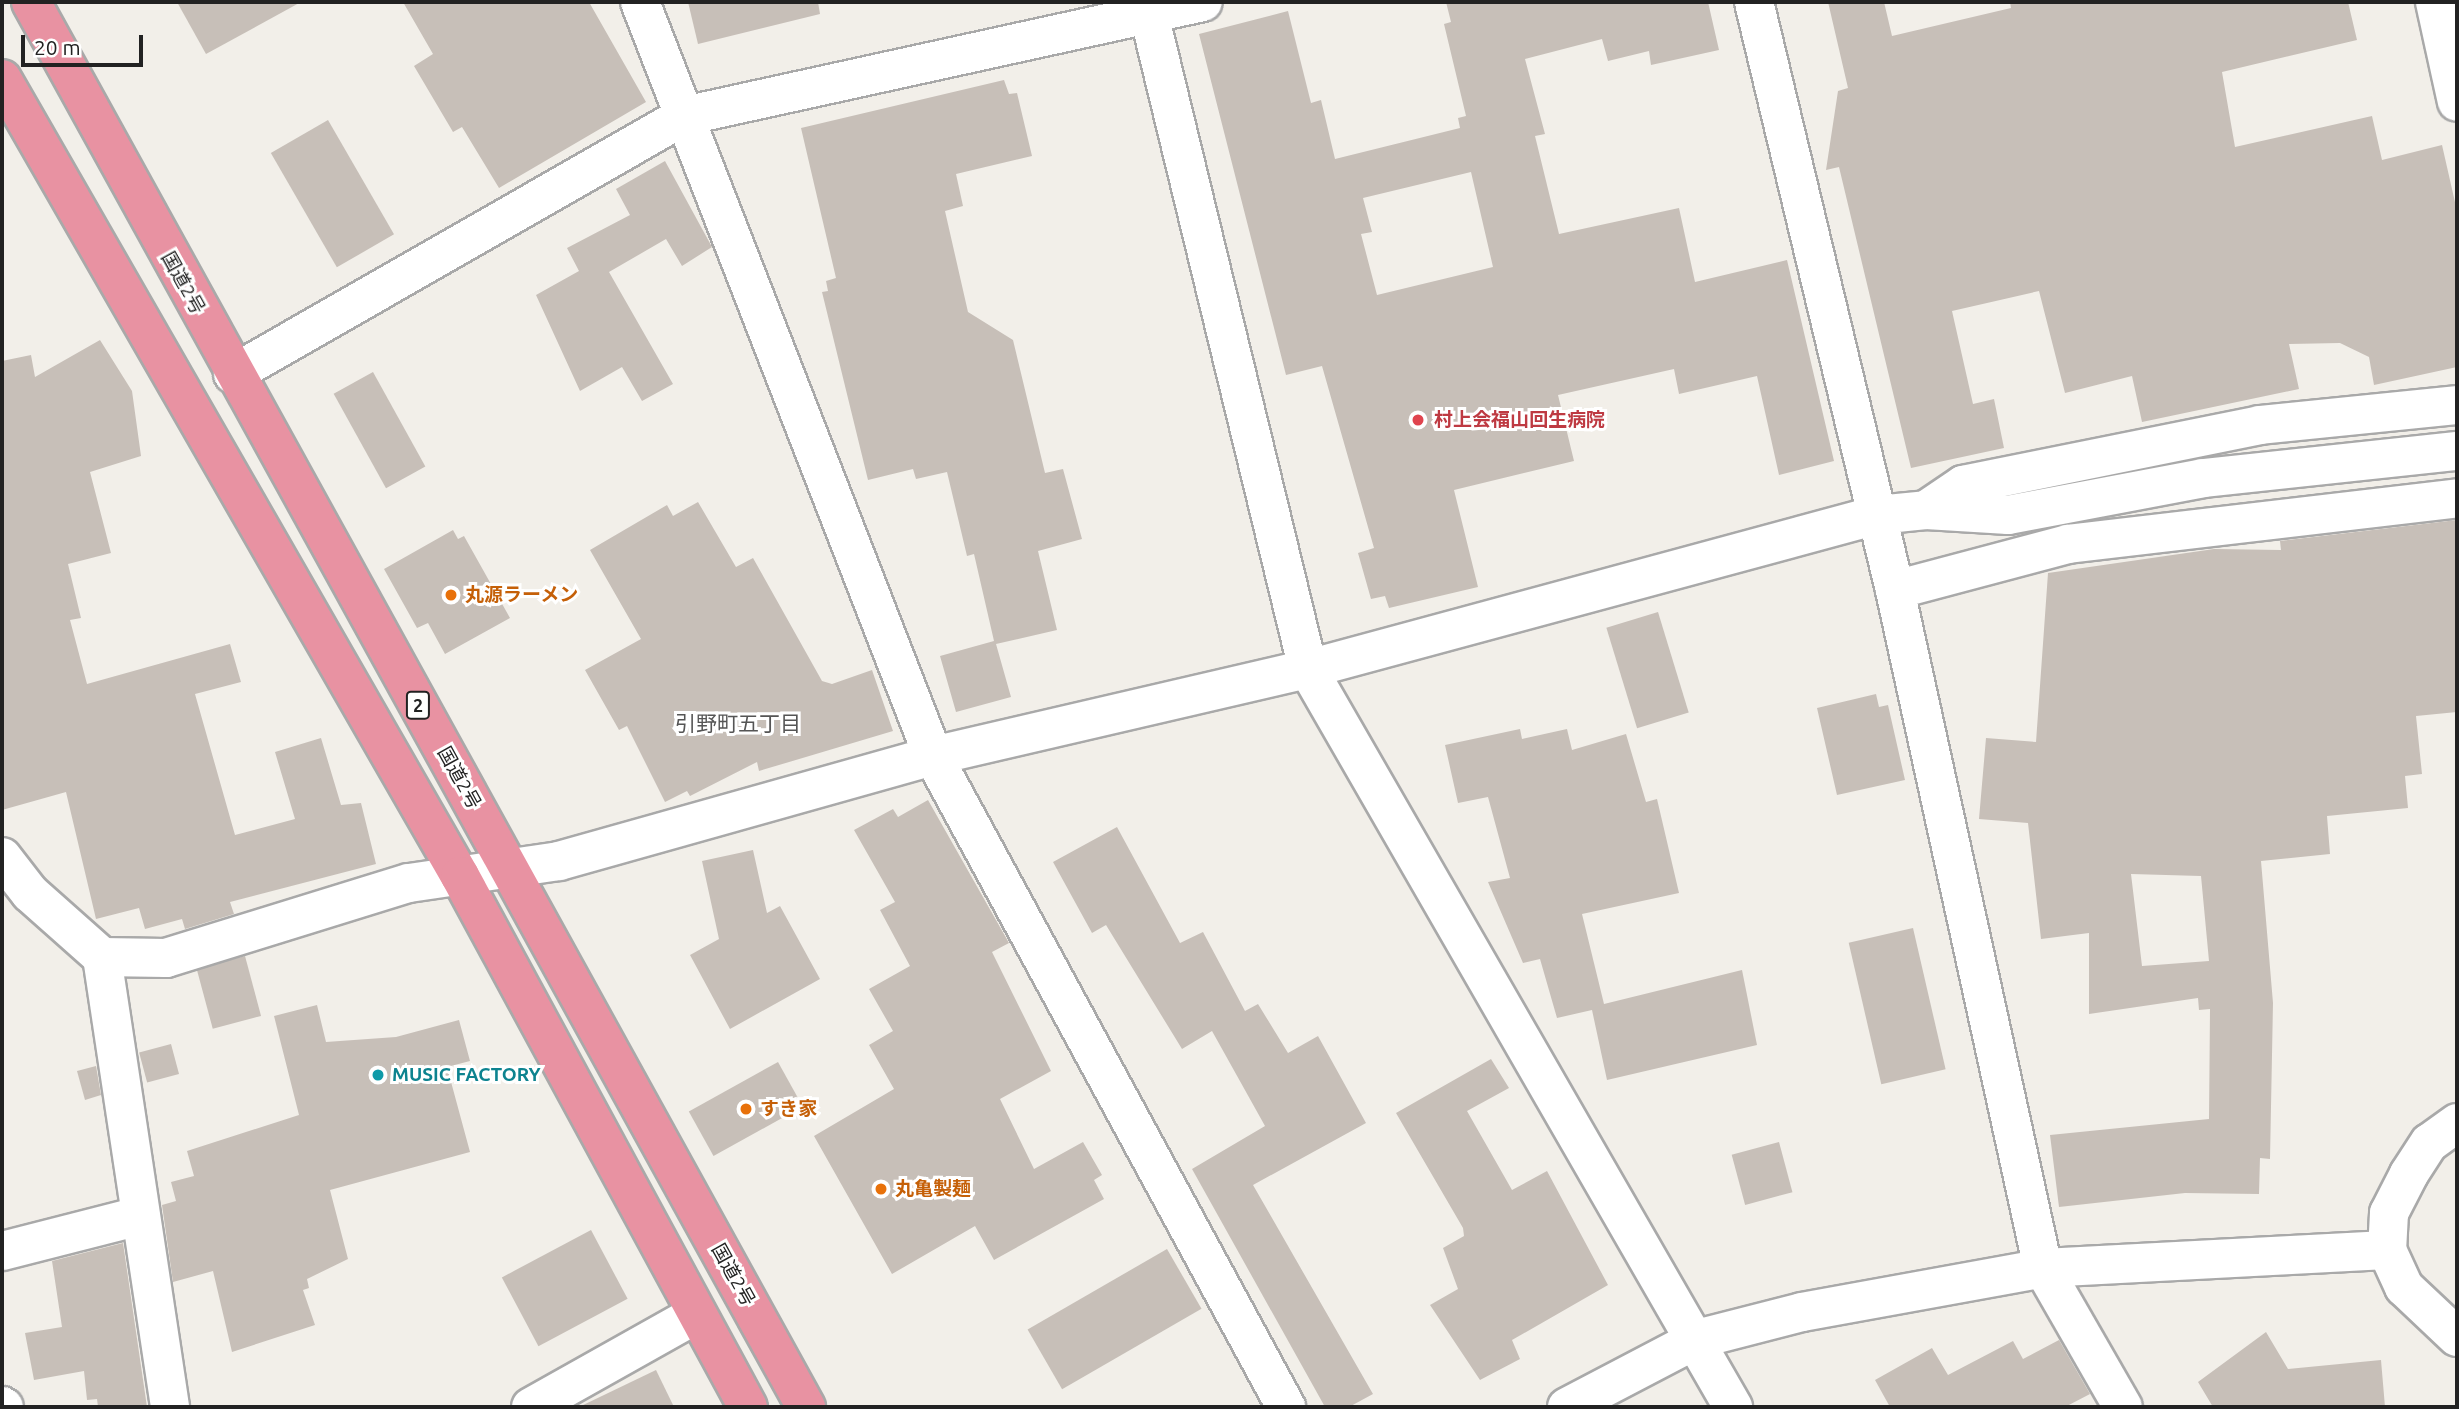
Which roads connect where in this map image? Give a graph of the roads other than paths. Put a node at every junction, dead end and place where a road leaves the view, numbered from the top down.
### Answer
1 (31, 2) edge
2 (640, 2) edge
3 (1203, 2) edge
4 (1754, 2) edge
5 (2435, 2) edge
6 (1147, 8) edge
7 (4, 88) edge
8 (2457, 102) edge
9 (684, 116) junction
10 (233, 374) junction
11 (2457, 405) edge
12 (2457, 451) edge
13 (2457, 498) edge
14 (1926, 510) junction
15 (1877, 515) junction
16 (1895, 590) junction
17 (1308, 669) junction
18 (933, 756) junction
19 (2, 856) edge
20 (507, 869) junction
21 (460, 876) junction
22 (102, 957) junction
23 (2457, 1123) edge
24 (139, 1216) junction
25 (2387, 1250) junction
26 (2, 1251) edge
27 (2043, 1268) junction
28 (697, 1314) junction
29 (2457, 1337) edge
30 (1697, 1339) junction
31 (170, 1407) edge
32 (531, 1407) edge
33 (748, 1407) edge
34 (806, 1407) edge
35 (1286, 1407) edge
36 (1567, 1407) edge
37 (1733, 1407) edge
38 (2123, 1407) edge

1 - 10 highway, 国道2号 / 2
2 - 9 street
3 - 6 street
4 - 15 street
5 - 8 street
6 - 9 street
6 - 17 street
7 - 21 highway
9 - 10 street
9 - 18 street
10 - 20 highway, 国道2号 / 2
11 - 14 street
12 - 14 street
13 - 16 street
14 - 15 street
15 - 16 street
15 - 17 street
16 - 27 street
17 - 18 street
17 - 30 street
18 - 20 street
18 - 35 street
19 - 22 street
20 - 21 street
20 - 34 highway, 国道2号 / 2
21 - 22 street
21 - 28 highway
22 - 24 street
23 - 25 street
24 - 26 street
24 - 31 street
25 - 27 street
25 - 29 street
27 - 30 street
27 - 38 street
28 - 32 street
28 - 33 highway
30 - 36 street
30 - 37 street

